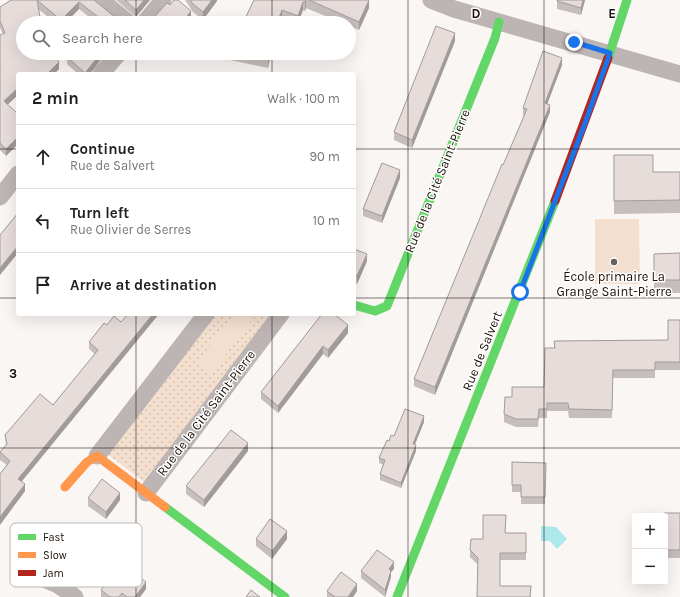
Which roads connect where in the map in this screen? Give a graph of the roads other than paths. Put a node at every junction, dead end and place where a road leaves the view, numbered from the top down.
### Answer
1 (101, 0) edge
2 (163, 0) edge
3 (431, 0) edge
4 (627, 0) edge
5 (120, 16) edge
6 (150, 16) edge
7 (499, 22) junction
8 (610, 53) junction
9 (113, 60) edge
10 (103, 72) edge
11 (680, 74) edge
12 (16, 177) edge
13 (0, 197) edge
14 (356, 306) edge
15 (204, 316) edge
16 (280, 316) edge
17 (97, 456) junction
18 (65, 487) dead end
19 (146, 494) junction
20 (61, 587) edge
21 (74, 597) edge
22 (285, 597) edge
23 (397, 597) edge

1 - 5 street
2 - 6 street
3 - 7 street
4 - 8 street, Rue de Salvert
7 - 8 street
7 - 14 street, Rue de la Cité Saint-Pierre
8 - 11 street
8 - 23 street, Rue de Salvert
9 - 10 street
12 - 13 street
15 - 17 street
16 - 19 street, Rue de la Cité Saint-Pierre
17 - 18 street
17 - 19 street
19 - 22 street
20 - 21 street

